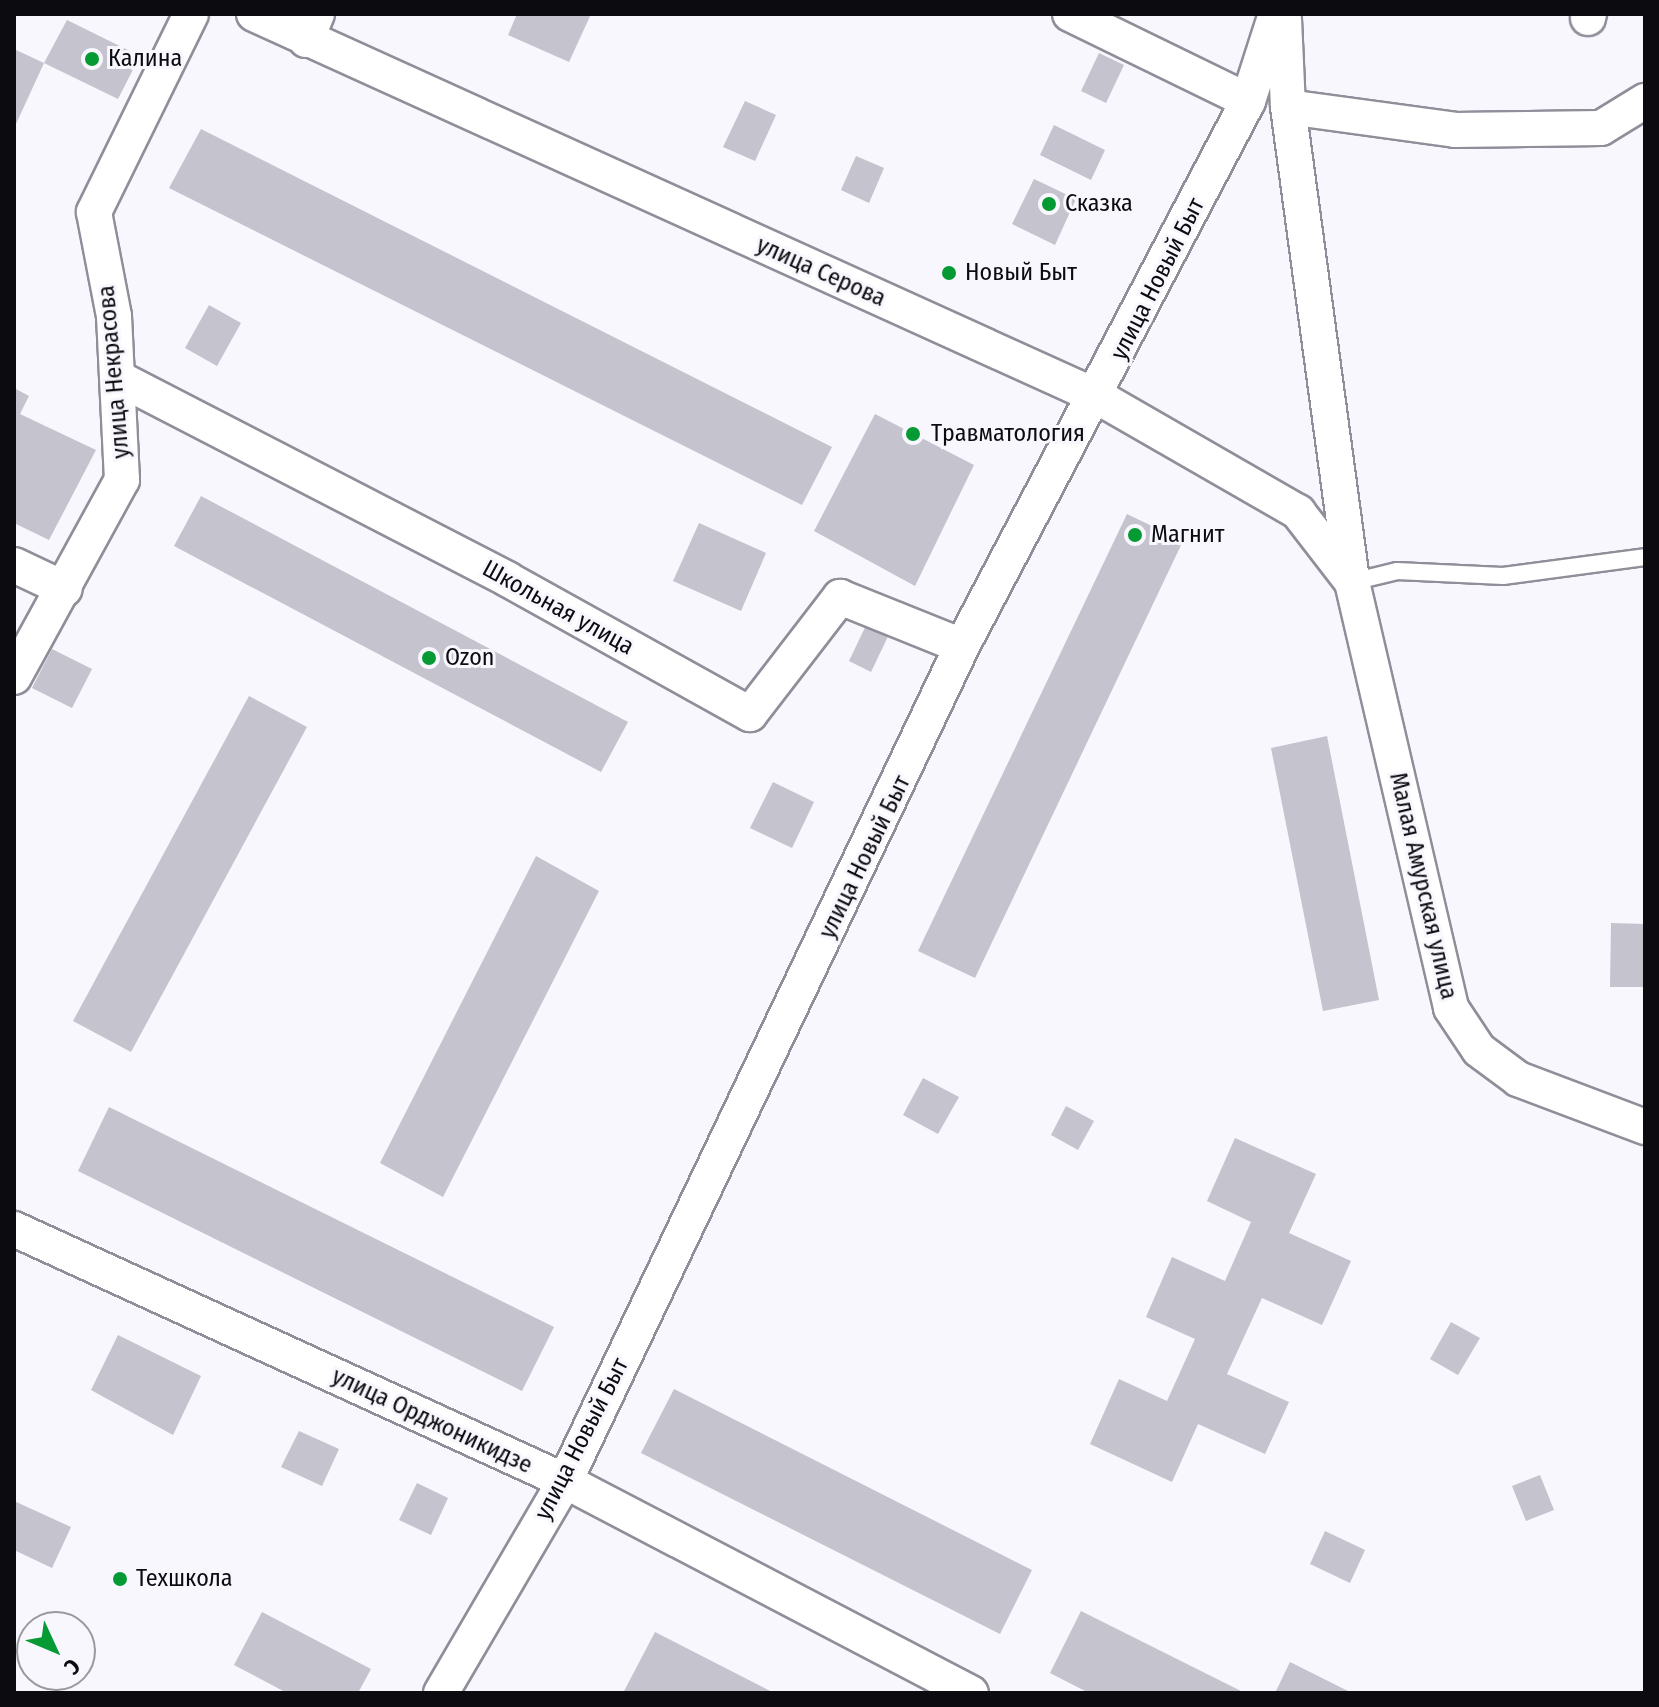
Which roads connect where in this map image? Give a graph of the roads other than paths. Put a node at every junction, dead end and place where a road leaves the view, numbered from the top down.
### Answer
1 (191, 14) edge
2 (254, 14) edge
3 (1070, 14) edge
4 (1276, 14) edge
5 (1284, 14) edge
6 (312, 27) edge
7 (1248, 101) junction
8 (1645, 101) edge
9 (1288, 107) junction
10 (118, 378) junction
11 (1098, 397) junction
12 (1645, 557) edge
13 (14, 565) edge
14 (1352, 582) junction
15 (65, 589) junction
16 (962, 646) junction
17 (14, 677) edge
18 (1645, 1127) edge
19 (14, 1229) edge
20 (565, 1481) junction
21 (441, 1693) edge
22 (971, 1693) edge

1 - 10 street, улица Некрасова
2 - 6 street, улица Серова
3 - 7 street
4 - 7 street, улица Новый Быт
5 - 9 street, Малая Амурская улица
6 - 11 street, улица Серова
7 - 11 street, улица Новый Быт
8 - 9 street
9 - 14 street, Малая Амурская улица
10 - 15 street, улица Некрасова
10 - 16 street, Школьная улица
11 - 14 street, улица Серова
11 - 16 street, улица Новый Быт
12 - 14 lane
13 - 15 street
14 - 18 street, Малая Амурская улица
15 - 17 street, улица Некрасова
16 - 20 street, улица Новый Быт
19 - 20 street, улица Орджоникидзе
20 - 21 street, улица Новый Быт
20 - 22 street, улица Орджоникидзе

